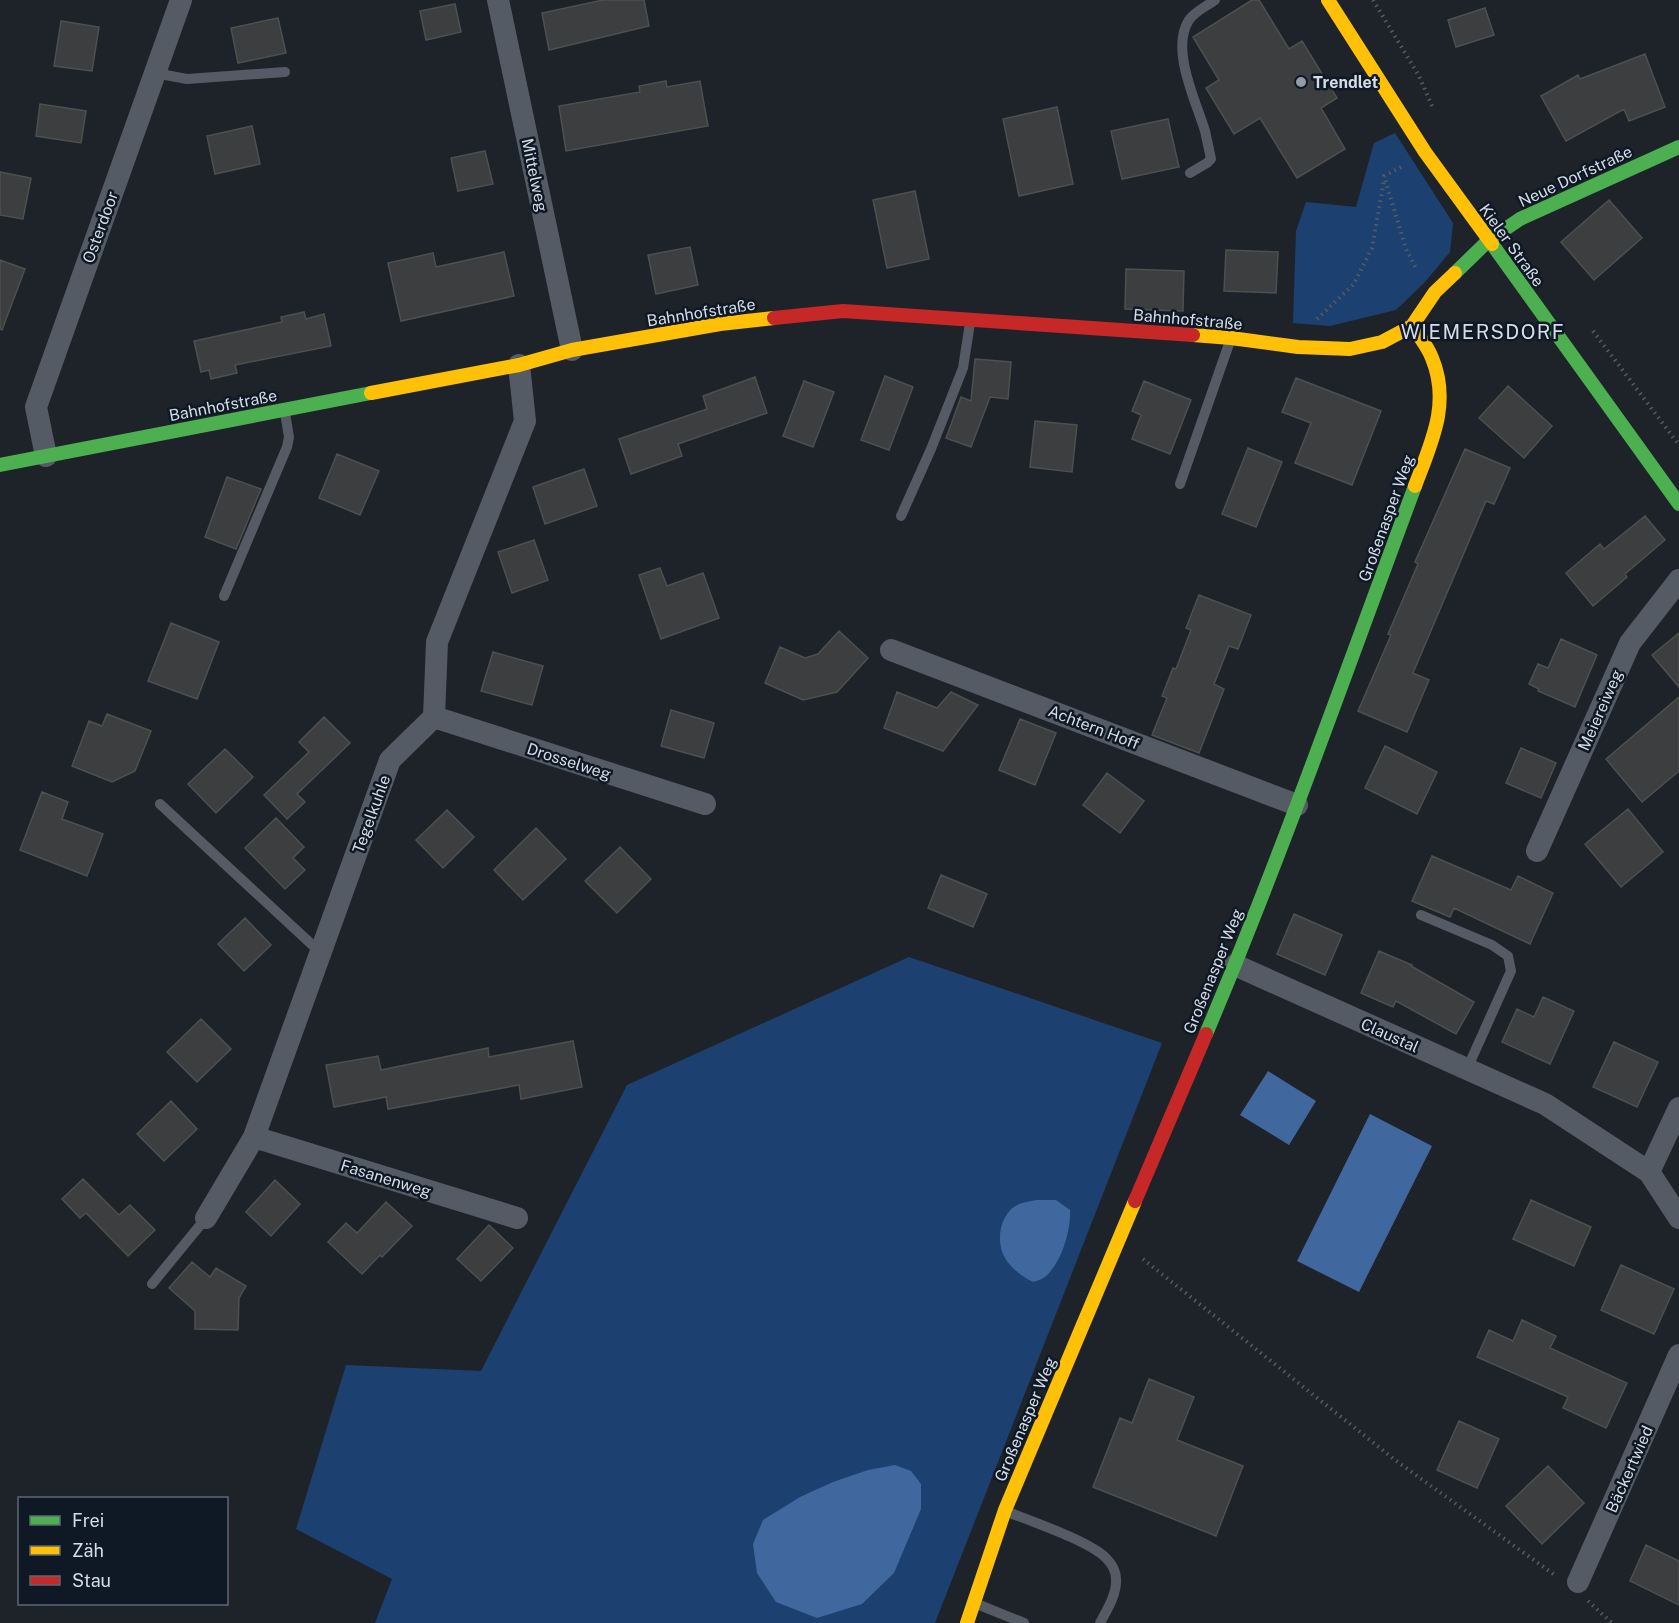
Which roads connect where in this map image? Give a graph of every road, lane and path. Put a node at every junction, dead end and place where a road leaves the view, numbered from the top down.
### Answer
1 (181, 0) edge
2 (498, 0) edge
3 (1215, 0) edge
4 (1328, 0) edge
5 (1373, 0) edge
6 (285, 72) dead end
7 (154, 73) junction
8 (1431, 103) dead end
9 (1679, 147) edge
10 (1425, 152) junction
11 (1190, 173) dead end
12 (1384, 177) junction
13 (1489, 240) junction
14 (1434, 292) junction
15 (970, 320) junction
16 (1412, 326) junction
17 (1231, 338) junction
18 (1298, 347) junction
19 (573, 350) junction
20 (519, 365) junction
21 (285, 410) junction
22 (46, 456) junction
23 (0, 465) edge
24 (1180, 484) dead end
25 (1679, 504) edge
26 (901, 516) dead end
27 (1679, 580) edge
28 (224, 596) dead end
29 (891, 650) dead end
30 (434, 717) junction
31 (160, 804) dead end
32 (705, 804) dead end
33 (1297, 805) junction
34 (1537, 851) dead end
35 (1420, 915) dead end
36 (321, 953) junction
37 (1235, 965) junction
38 (1467, 1069) junction
39 (1679, 1108) edge
40 (254, 1137) junction
41 (1649, 1172) junction
42 (206, 1218) joint
43 (517, 1218) dead end
44 (1679, 1218) edge
45 (1119, 1240) junction
46 (152, 1284) dead end
47 (1679, 1355) edge
48 (1005, 1510) junction
49 (1569, 1580) joint
50 (974, 1603) junction
51 (967, 1623) edge
52 (1024, 1623) edge
53 (1100, 1623) edge

1 - 7 street, Osterdoor
2 - 19 street, Mittelweg
3 - 11 lane
4 - 10 street, Kieler Straße
5 - 8 path
6 - 7 lane
7 - 22 street, Osterdoor
9 - 13 street, Neue Dorfstraße
10 - 12 path
10 - 13 street, Kieler Straße
12 - 14 path
12 - 18 path
13 - 14 street, Neue Dorfstraße
13 - 25 street, Kieler Straße
14 - 16 street, Neue Dorfstraße
15 - 17 street, Bahnhofstraße
15 - 19 street, Bahnhofstraße
15 - 26 lane
16 - 18 street, Bahnhofstraße
16 - 33 street, Großenasper Weg
17 - 18 street, Bahnhofstraße
17 - 24 lane
19 - 20 street, Bahnhofstraße
20 - 21 street, Bahnhofstraße
20 - 30 street
21 - 22 street, Bahnhofstraße
21 - 28 lane
22 - 23 street, Bahnhofstraße
27 - 34 street, Meiereiweg
29 - 33 street, Achtern Hoff
30 - 32 street, Drosselweg
30 - 36 street, Tegelkuhle
31 - 36 lane
33 - 37 street, Großenasper Weg
35 - 38 lane
36 - 40 street, Tegelkuhle
37 - 38 street, Claustal
37 - 45 street, Großenasper Weg
38 - 41 street, Claustal
39 - 41 street
40 - 42 street, Tegelkuhle
40 - 43 street, Fasanenweg
41 - 44 street
42 - 46 lane
45 - 48 street, Großenasper Weg
45 - 49 path
47 - 49 street, Bäckertwied
48 - 50 street, Großenasper Weg
48 - 53 lane
50 - 51 street, Großenasper Weg
50 - 52 lane

